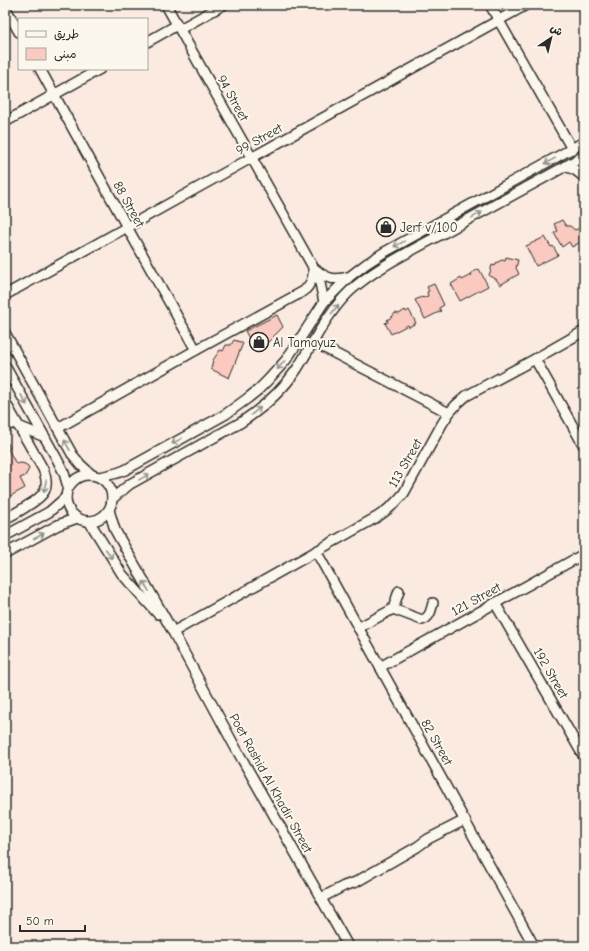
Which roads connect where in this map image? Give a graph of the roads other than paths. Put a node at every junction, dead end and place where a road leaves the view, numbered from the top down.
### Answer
1 (166, 5) edge
2 (223, 5) edge
3 (490, 5) edge
4 (526, 5) edge
5 (5, 7) edge
6 (498, 20) junction
7 (178, 27) junction
8 (18, 30) edge
9 (148, 42) edge
10 (41, 70) edge
11 (98, 70) edge
12 (54, 95) junction
13 (5, 122) edge
14 (584, 142) edge
15 (572, 149) junction
16 (584, 156) edge
17 (252, 158) junction
18 (566, 166) junction
19 (584, 177) edge
20 (127, 227) junction
21 (313, 267) junction
22 (349, 277) junction
23 (304, 291) junction
24 (322, 292) junction
25 (5, 295) edge
26 (324, 302) junction
27 (584, 331) edge
28 (5, 333) edge
29 (313, 342) junction
30 (196, 350) junction
31 (535, 359) junction
32 (5, 366) edge
33 (5, 402) edge
34 (449, 413) junction
35 (17, 424) junction
36 (5, 426) edge
37 (58, 428) junction
38 (44, 437) junction
39 (584, 446) edge
40 (96, 476) junction
41 (68, 487) junction
42 (66, 497) junction
43 (112, 499) junction
44 (109, 510) junction
45 (8, 517) edge
46 (37, 518) junction
47 (77, 518) junction
48 (89, 521) junction
49 (5, 536) edge
50 (316, 551) junction
51 (5, 554) edge
52 (584, 554) edge
53 (399, 590) dead end
54 (433, 603) dead end
55 (495, 603) junction
56 (393, 609) junction
57 (358, 628) junction
58 (173, 632) junction
59 (380, 667) junction
60 (583, 752) edge
61 (466, 822) junction
62 (323, 901) junction
63 (348, 946) edge
64 (534, 946) edge

1 - 7 street, 94 Street
2 - 7 street
3 - 6 street
4 - 6 street, 99 Street
5 - 8 street
6 - 15 street
6 - 17 street, 99 Street
7 - 9 street
7 - 17 street, 94 Street
10 - 12 street, 88 Street
11 - 12 street
12 - 13 street
12 - 20 street, 88 Street
14 - 15 street
15 -> 22 street
16 - 18 street
17 - 20 street, 99 Street
17 - 21 street, 94 Street
18 - 19 street
29 -> 18 street
20 - 25 street, 99 Street
20 - 30 street, 88 Street
21 - 22 street, 94 Street
21 - 23 street
21 - 24 street, 94 Street
22 - 26 street
23 - 24 street
23 - 30 street
24 - 26 street, 94 Street
26 -> 40 street
27 - 31 street, 113 Street
28 - 37 street
29 - 34 street
43 -> 29 street
30 - 37 street
31 - 34 street, 113 Street
31 - 39 street
32 -> 38 street
33 - 35 street
34 - 50 street, 113 Street
35 - 36 street
35 - 38 street
35 -> 45 street
40 -> 37 street
38 - 41 street
40 - 41 street
40 - 43 street
41 - 42 street
42 - 46 street
42 - 47 street
43 - 44 street
44 - 48 street
58 -> 44 street, Poet Rashid Al Khadir Street
45 - 46 street
46 - 49 street
47 - 48 street
51 -> 47 street
48 -> 58 street, Poet Rashid Al Khadir Street
50 - 57 street, 82 Street
50 - 58 street, 113 Street
52 - 55 street, 121 Street
53 - 56 street
54 - 56 street
55 - 59 street, 121 Street
55 - 60 street, 192 Street
56 - 57 street
57 - 59 street, 82 Street
58 - 62 street, Poet Rashid Al Khadir Street
59 - 61 street, 82 Street
61 - 62 street
61 - 64 street, 82 Street
62 - 63 street, Poet Rashid Al Khadir Street

